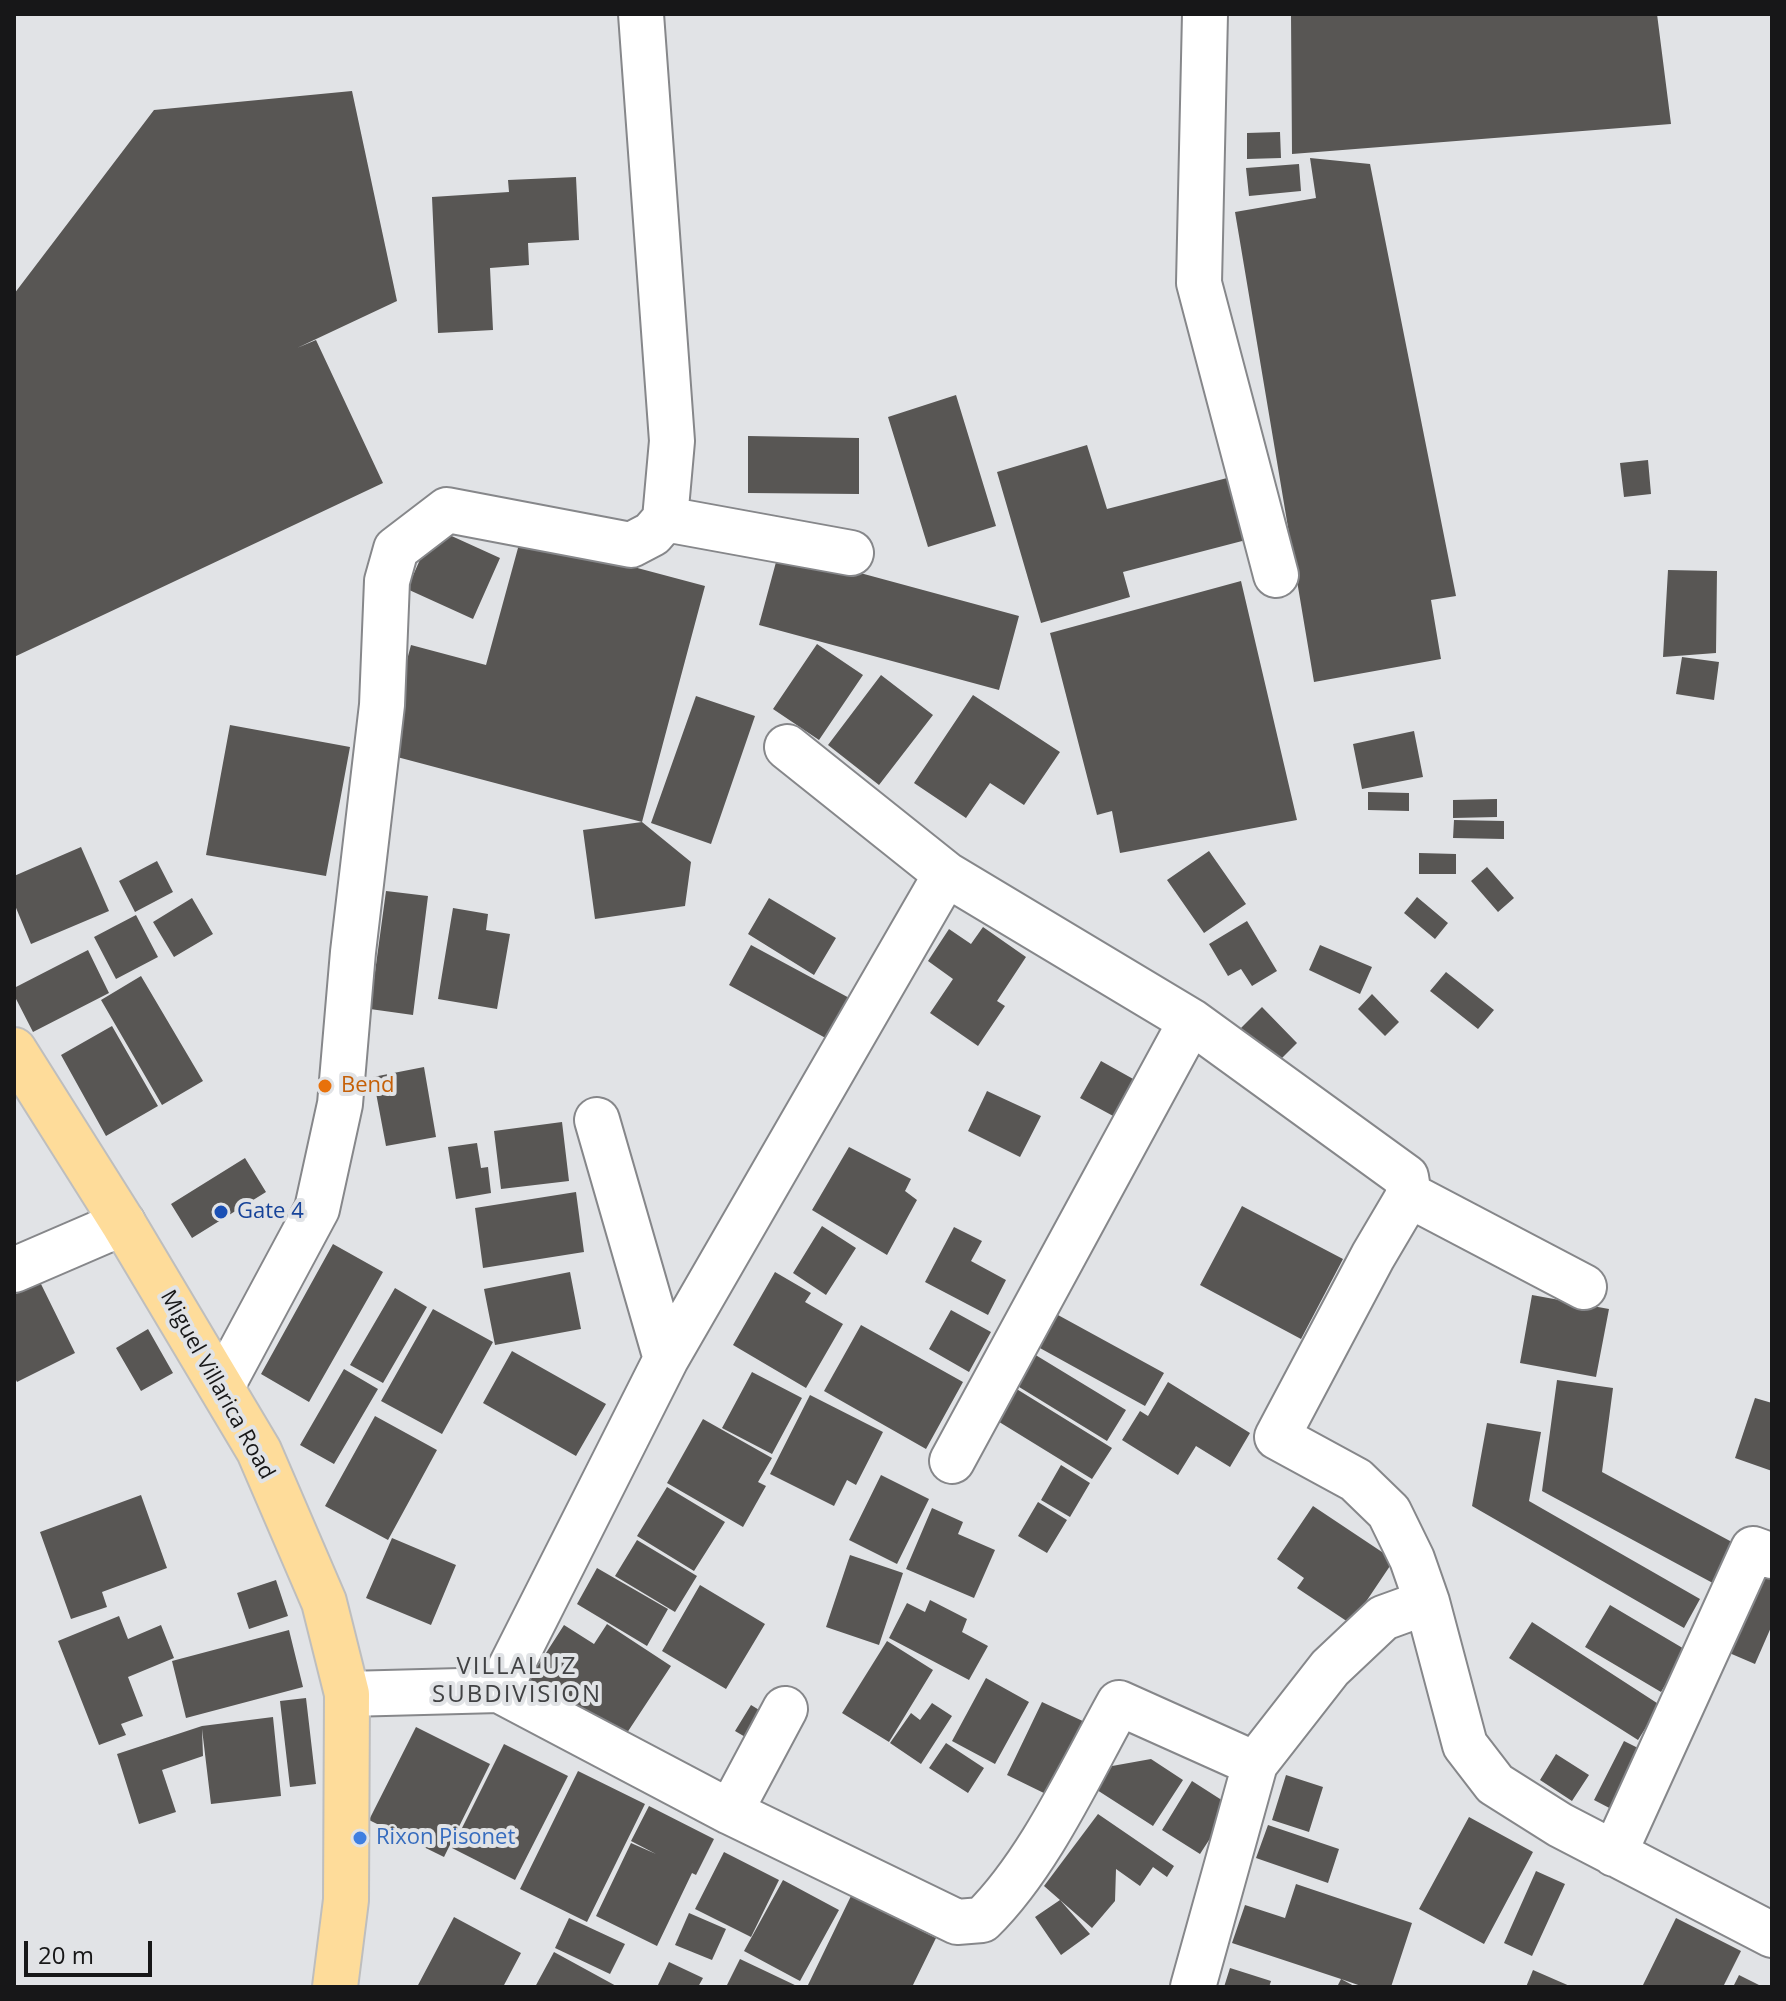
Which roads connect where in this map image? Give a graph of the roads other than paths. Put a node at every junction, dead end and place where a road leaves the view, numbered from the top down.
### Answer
1 (641, 14) edge
2 (1205, 14) edge
3 (665, 519) junction
4 (851, 553) dead end
5 (1276, 575) dead end
6 (787, 747) dead end
7 (946, 874) junction
8 (1191, 1021) junction
9 (14, 1050) edge
10 (597, 1120) dead end
11 (1409, 1195) junction
12 (123, 1223) junction
13 (14, 1270) edge
14 (1584, 1287) dead end
15 (666, 1359) junction
16 (222, 1386) junction
17 (952, 1461) dead end
18 (1772, 1556) edge
19 (1427, 1602) junction
20 (499, 1690) junction
21 (347, 1694) junction
22 (785, 1709) dead end
23 (1255, 1764) junction
24 (730, 1812) junction
25 (1614, 1854) junction
26 (1772, 1935) edge
27 (335, 1987) edge
28 (1193, 1987) edge

1 - 3 street
2 - 5 street
3 - 4 street
3 - 16 street
6 - 7 street
7 - 8 street
7 - 15 street
8 - 11 street
8 - 17 street
9 - 12 main road, Miguel Villarica Road
10 - 15 street
11 - 14 street
11 - 19 street
12 - 13 street
12 - 16 main road, Miguel Villarica Road
15 - 20 street
16 - 21 main road, Miguel Villarica Road
18 - 25 street
19 - 23 street
19 - 25 street
20 - 21 street
20 - 24 street
21 - 27 main road, Miguel Villarica Road
22 - 24 street
23 - 24 street
23 - 28 street
25 - 26 street

